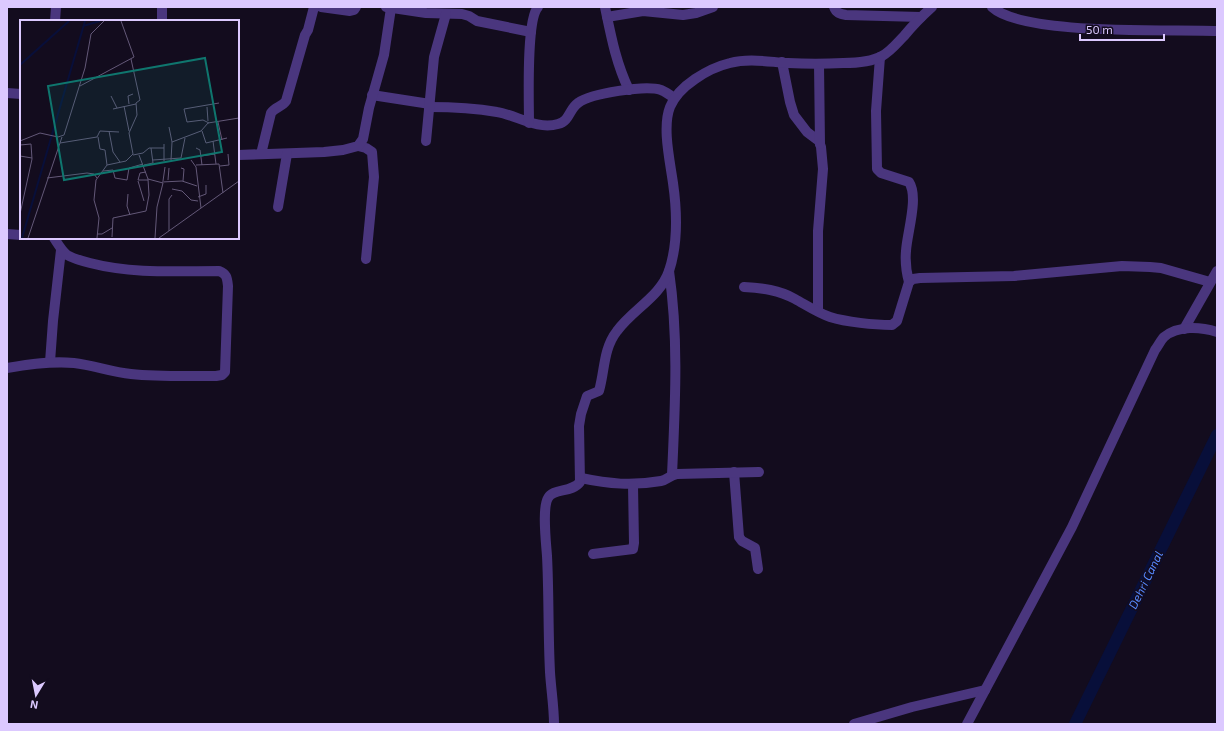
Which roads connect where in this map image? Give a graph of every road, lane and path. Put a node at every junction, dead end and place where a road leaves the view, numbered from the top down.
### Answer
1 (56, 7) edge
2 (162, 7) edge
3 (314, 7) edge
4 (321, 7) edge
5 (356, 7) edge
6 (388, 7) edge
7 (538, 7) edge
8 (713, 7) edge
9 (834, 7) edge
10 (932, 7) edge
11 (992, 7) edge
12 (606, 12) edge
13 (446, 14) junction
14 (921, 17) junction
15 (55, 20) edge
16 (162, 20) edge
17 (1217, 31) edge
18 (531, 32) junction
19 (880, 57) junction
20 (782, 62) junction
21 (819, 64) junction
22 (629, 90) junction
23 (7, 93) edge
24 (20, 94) edge
25 (372, 95) junction
26 (674, 98) junction
27 (430, 106) junction
28 (529, 123) junction
29 (426, 141) dead end
30 (820, 144) junction
31 (358, 146) junction
32 (261, 154) junction
33 (286, 154) junction
34 (239, 156) edge
35 (278, 207) dead end
36 (7, 234) edge
37 (20, 235) edge
38 (55, 239) edge
39 (61, 250) junction
40 (366, 259) dead end
41 (669, 270) junction
42 (1217, 271) edge
43 (909, 282) junction
44 (1210, 282) junction
45 (744, 287) dead end
46 (818, 311) junction
47 (1184, 329) junction
48 (1217, 332) edge
49 (50, 362) junction
50 (7, 368) edge
51 (734, 472) junction
52 (759, 472) dead end
53 (672, 475) junction
54 (581, 478) junction
55 (633, 485) junction
56 (593, 554) dead end
57 (758, 569) dead end
58 (985, 690) junction
59 (554, 724) edge
60 (854, 724) edge
61 (967, 724) edge

1 - 15 street
2 - 16 street
3 - 32 street
4 - 5 street
6 - 13 street
6 - 25 street
7 - 18 street
8 - 12 street
9 - 14 street
10 - 14 street
11 - 17 street
12 - 22 street
13 - 18 street
13 - 27 street
14 - 19 street
18 - 28 street
19 - 21 street
19 - 43 street
20 - 21 street
20 - 26 street
20 - 30 street
21 - 30 street
22 - 26 street
22 - 28 street
23 - 24 street
25 - 27 street
25 - 31 street
26 - 41 street
27 - 28 street
27 - 29 street
30 - 46 street
31 - 33 street
31 - 40 street
32 - 33 street
32 - 34 street
33 - 35 street
36 - 37 street
38 - 39 street
39 - 49 street
39 - 49 street
41 - 53 street
41 - 54 street
42 - 44 street
43 - 44 street
43 - 46 street
44 - 47 street
45 - 46 street
47 - 48 street
47 - 58 street
49 - 50 street
51 - 52 street
51 - 53 street
51 - 57 street
53 - 55 street
54 - 55 street
54 - 59 street
55 - 56 street
58 - 60 street
58 - 61 street

